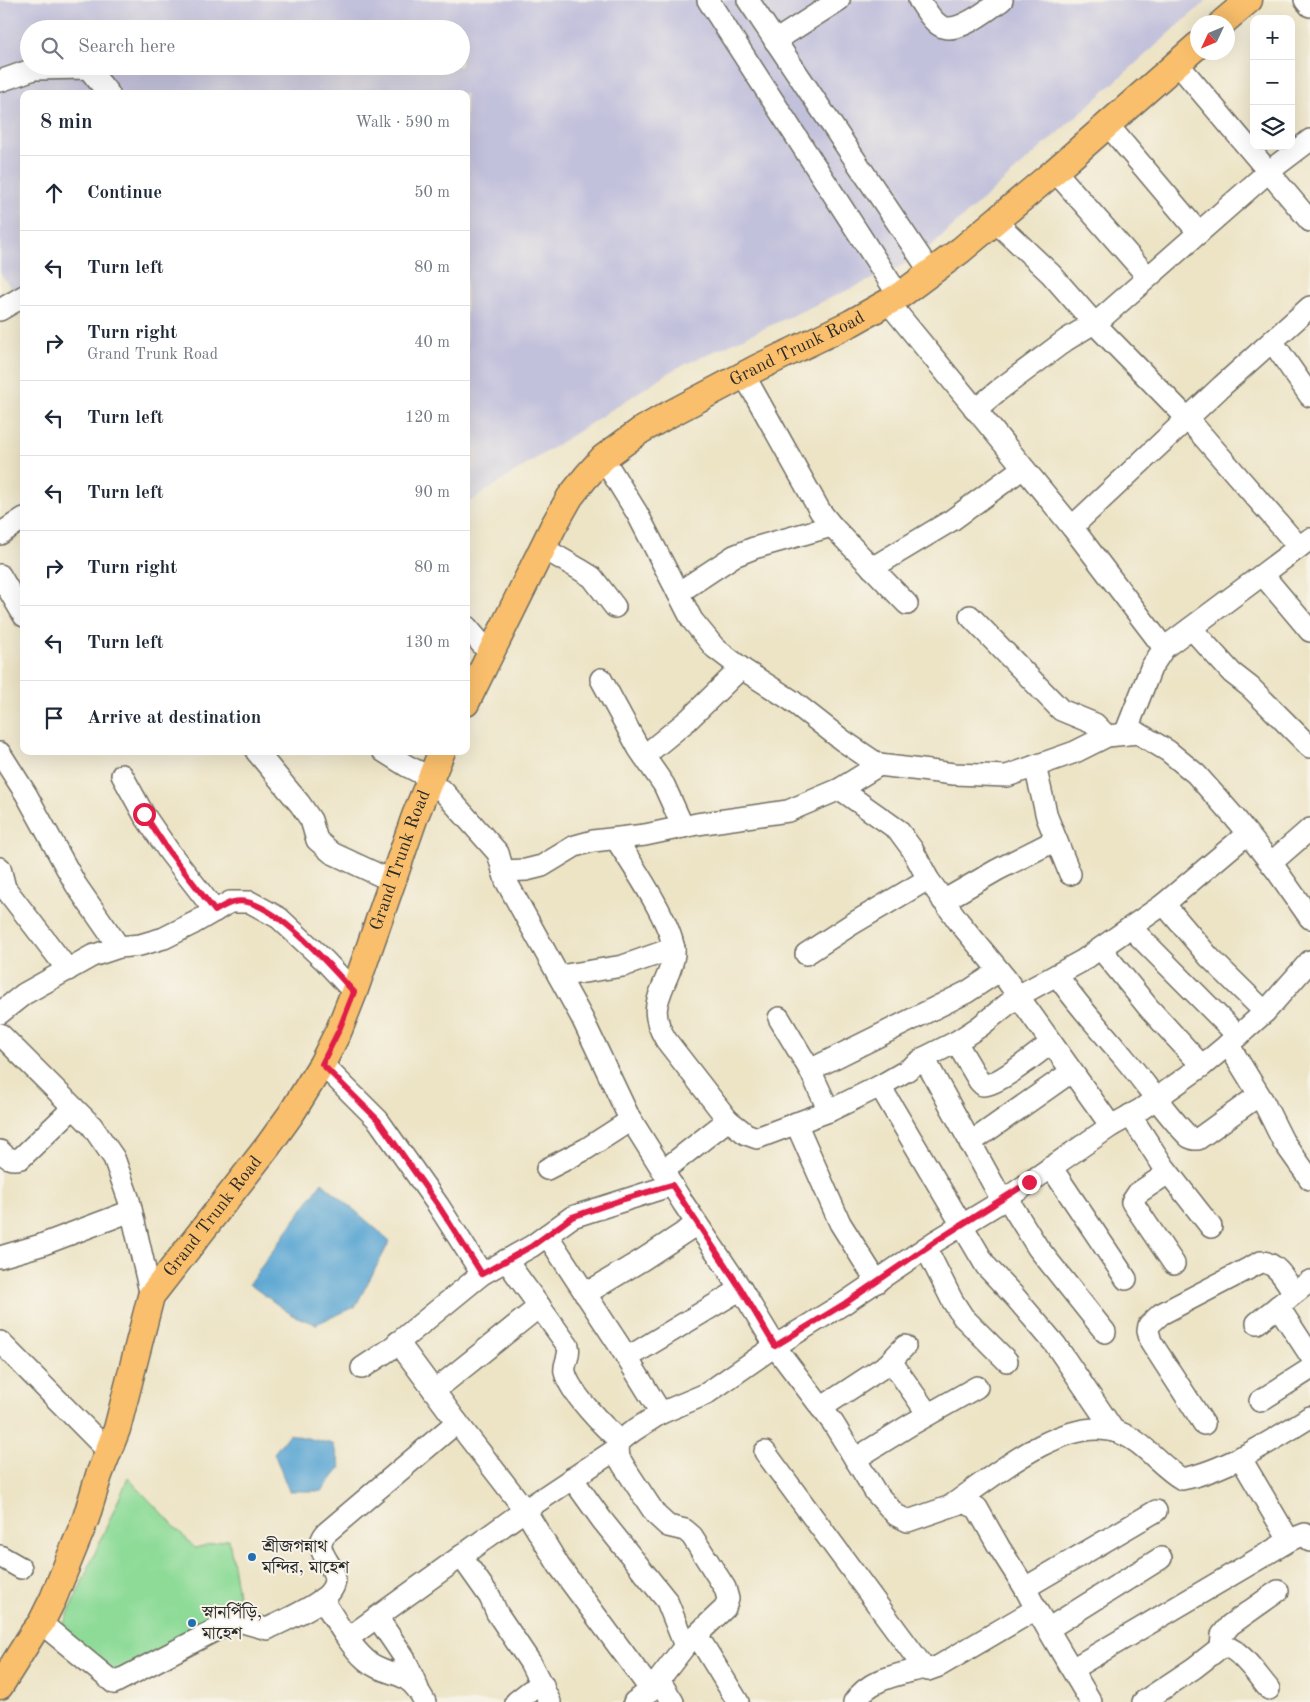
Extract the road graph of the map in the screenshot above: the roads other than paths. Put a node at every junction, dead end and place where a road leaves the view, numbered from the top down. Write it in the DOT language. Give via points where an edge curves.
graph roads {
  1 [pos="708,0"];
  2 [pos="748,0"];
  3 [pos="838,0"];
  4 [pos="919,0"];
  5 [pos="1002,0"];
  6 [pos="1248,0"];
  7 [pos="1305,0"];
  8 [pos="1310,6"];
  9 [pos="1231,15"];
  10 [pos="774,41"];
  11 [pos="1190,51"];
  12 [pos="1177,63"];
  13 [pos="20,74"];
  14 [pos="94,75"];
  15 [pos="0,81"];
  16 [pos="106,90"];
  17 [pos="1108,124"];
  18 [pos="1310,140"];
  19 [pos="1056,171"];
  20 [pos="1268,172"];
  21 [pos="995,221"];
  22 [pos="1310,221"];
  23 [pos="1199,233"];
  24 [pos="931,273"];
  25 [pos="1148,277"];
  26 [pos="20,298"];
  27 [pos="894,299"];
  28 [pos="1310,307"];
  29 [pos="0,310"];
  30 [pos="1094,323"];
  31 [pos="1272,341"];
  32 [pos="744,375"];
  33 [pos="1310,396"];
  34 [pos="975,410"];
  35 [pos="1187,418"];
  36 [pos="603,458"];
  37 [pos="1023,468"];
  38 [pos="20,521"];
  39 [pos="832,526"];
  40 [pos="1072,527"];
  41 [pos="0,534"];
  42 [pos="1305,544"];
  43 [pos="542,548"];
  44 [pos="872,568"];
  45 [pos="1263,575"];
  46 [pos="0,576"];
  47 [pos="678,593"];
  48 [pos="907,604"];
  49 [pos="614,606"];
  50 [pos="20,609"];
  51 [pos="970,616"];
  52 [pos="1191,628"];
  53 [pos="470,631"];
  54 [pos="1310,632"];
  55 [pos="1164,648"];
  56 [pos="490,654"];
  57 [pos="741,668"];
  58 [pos="601,679"];
  59 [pos="470,695"];
  60 [pos="1116,735"];
  61 [pos="1310,746"];
  62 [pos="0,753"];
  63 [pos="259,755"];
  64 [pos="389,755"];
  65 [pos="440,755"];
  66 [pos="644,756"];
  67 [pos="879,765"];
  68 [pos="1035,766"];
  69 [pos="122,776"];
  70 [pos="430,781"];
  71 [pos="840,789"];
  72 [pos="683,827"];
  73 [pos="1309,832"];
  74 [pos="1247,834"];
  75 [pos="616,839"];
  76 [pos="1056,840"];
  77 [pos="1271,864"];
  78 [pos="503,871"];
  79 [pos="1070,874"];
  80 [pos="1,877"];
  81 [pos="928,878"];
  82 [pos="392,881"];
  83 [pos="944,901"];
  84 [pos="1164,904"];
  85 [pos="215,911"];
  86 [pos="1310,918"];
  87 [pos="1131,928"];
  88 [pos="119,946"];
  89 [pos="674,948"];
  90 [pos="1101,949"];
  91 [pos="806,954"];
  92 [pos="1310,961"];
  93 [pos="68,970"];
  94 [pos="998,971"];
  95 [pos="1057,975"];
  96 [pos="558,976"];
  97 [pos="354,992"];
  98 [pos="1018,996"];
  99 [pos="0,1012"];
  100 [pos="1265,1012"];
  101 [pos="778,1018"];
  102 [pos="0,1034"];
  103 [pos="1233,1040"];
  104 [pos="956,1042"];
  105 [pos="1051,1043"];
  106 [pos="924,1058"];
  107 [pos="322,1064"];
  108 [pos="1202,1066"];
  109 [pos="810,1070"];
  110 [pos="1071,1072"];
  111 [pos="880,1086"];
  112 [pos="1259,1095"];
  113 [pos="1155,1098"];
  114 [pos="73,1108"];
  115 [pos="829,1110"];
  116 [pos="1130,1115"];
  117 [pos="631,1120"];
  118 [pos="728,1120"];
  119 [pos="796,1123"];
  120 [pos="1111,1126"];
  121 [pos="970,1143"];
  122 [pos="0,1151"];
  123 [pos="1051,1167"];
  124 [pos="547,1169"];
  125 [pos="1168,1172"];
  126 [pos="668,1178"];
  127 [pos="1310,1179"];
  128 [pos="1004,1199"];
  129 [pos="131,1211"];
  130 [pos="697,1224"];
  131 [pos="962,1225"];
  132 [pos="1211,1227"];
  133 [pos="547,1234"];
  134 [pos="926,1248"];
  135 [pos="0,1256"];
  136 [pos="506,1260"];
  137 [pos="1174,1264"];
  138 [pos="482,1274"];
  139 [pos="1126,1279"];
  140 [pos="877,1282"];
  141 [pos="741,1289"];
  142 [pos="1294,1293"];
  143 [pos="585,1294"];
  144 [pos="151,1296"];
  145 [pos="540,1306"];
  146 [pos="1257,1323"];
  147 [pos="1105,1332"];
  148 [pos="0,1342"];
  149 [pos="398,1342"];
  150 [pos="775,1346"];
  151 [pos="1310,1355"];
  152 [pos="627,1358"];
  153 [pos="1007,1361"];
  154 [pos="362,1368"];
  155 [pos="1310,1369"];
  156 [pos="977,1387"];
  157 [pos="434,1391"];
  158 [pos="1260,1401"];
  159 [pos="821,1408"];
  160 [pos="661,1413"];
  161 [pos="928,1414"];
  162 [pos="1310,1417"];
  163 [pos="457,1422"];
  164 [pos="1204,1424"];
  165 [pos="1114,1431"];
  166 [pos="619,1445"];
  167 [pos="108,1451"];
  168 [pos="765,1452"];
  169 [pos="1240,1457"];
  170 [pos="855,1459"];
  171 [pos="572,1478"];
  172 [pos="952,1505"];
  173 [pos="525,1510"];
  174 [pos="1156,1511"];
  175 [pos="1301,1540"];
  176 [pos="0,1556"];
  177 [pos="461,1556"];
  178 [pos="1161,1558"];
  179 [pos="21,1568"];
  180 [pos="1025,1588"];
  181 [pos="1278,1591"];
  182 [pos="322,1600"];
  183 [pos="1036,1609"];
  184 [pos="377,1616"];
  185 [pos="41,1623"];
  186 [pos="1048,1629"];
  187 [pos="348,1638"];
  188 [pos="691,1640"];
  189 [pos="1221,1647"];
  190 [pos="924,1668"];
  191 [pos="1072,1669"];
  192 [pos="1,1680"];
  193 [pos="655,1685"];
  194 [pos="1269,1689"];
  195 [pos="546,1694"];
  196 [pos="421,1695"];
  197 [pos="516,1702"];
  198 [pos="634,1702"];
  199 [pos="673,1702"];
  200 [pos="738,1702"];
  201 [pos="854,1702"];
  202 [pos="1091,1702"];
  203 [pos="1143,1702"];
  1 -- 27 [label="street"];
  2 -- 10 [label="street"];
  3 -- 10 [label="street"];
  4 -- 5 [label="street" via="939,26 949,29 964,25"];
  6 -- 9 [label="main road"];
  7 -- 8 [label="street"];
  10 -- 24 [label="street"];
  11 -- 12 [label="main road, Grand Trunk Road"];
  12 -- 17 [label="main road, Grand Trunk Road"];
  12 -- 20 [label="street"];
  13 -- 15 [label="street"];
  14 -- 16 [label="street"];
  17 -- 19 [label="main road, Grand Trunk Road"];
  17 -- 23 [label="street"];
  18 -- 20 [label="street"];
  19 -- 21 [label="main road, Grand Trunk Road"];
  19 -- 25 [label="street"];
  20 -- 22 [label="street"];
  20 -- 23 [label="street"];
  21 -- 24 [label="main road, Grand Trunk Road"];
  21 -- 30 [label="street" via="1051,274"];
  23 -- 25 [label="street"];
  24 -- 27 [label="main road, Grand Trunk Road"];
  25 -- 30 [label="street"];
  26 -- 29 [label="street"];
  27 -- 32 [label="main road, Grand Trunk Road"];
  27 -- 34 [label="street"];
  28 -- 31 [label="street"];
  30 -- 34 [label="street" via="1066,340"];
  30 -- 35 [label="street"];
  31 -- 33 [label="street"];
  31 -- 35 [label="street"];
  32 -- 36 [label="main road, Grand Trunk Road" via="640,431"];
  32 -- 39 [label="street" via="800,477"];
  34 -- 37 [label="street"];
  35 -- 40 [label="street"];
  35 -- 42 [label="street"];
  36 -- 43 [label="main road, Grand Trunk Road" via="570,497"];
  36 -- 47 [label="street" via="637,513"];
  37 -- 40 [label="street"];
  37 -- 44 [label="street" via="952,520"];
  38 -- 41 [label="street"];
  39 -- 44 [label="street"];
  39 -- 47 [label="street" via="734,556"];
  40 -- 55 [label="street"];
  42 -- 45 [label="street"];
  43 -- 49 [label="street" via="592,578"];
  43 -- 56 [label="main road, Grand Trunk Road"];
  44 -- 48 [label="street"];
  45 -- 52 [label="street"];
  45 -- 54 [label="street"];
  46 -- 50 [label="street"];
  47 -- 57 [label="street" via="692,620 715,648"];
  51 -- 60 [label="street" via="1061,710"];
  52 -- 55 [label="street"];
  52 -- 61 [label="street" via="1232,673"];
  53 -- 56 [label="street"];
  55 -- 60 [label="street"];
  56 -- 59 [label="main road, Grand Trunk Road"];
  57 -- 66 [label="street" via="688,720"];
  57 -- 67 [label="street" via="792,700"];
  58 -- 66 [label="street"];
  60 -- 68 [label="street"];
  60 -- 74 [label="street" via="1138,733 1168,751 1196,774"];
  62 -- 88 [label="street" via="76,885"];
  63 -- 82 [label="street" via="300,804 311,820 317,840 324,847"];
  64 -- 70 [label="street"];
  65 -- 70 [label="main road, Grand Trunk Road"];
  66 -- 72 [label="street" via="664,785"];
  67 -- 68 [label="street" via="954,774 1007,776"];
  67 -- 71 [label="street"];
  68 -- 76 [label="street"];
  69 -- 85 [label="street" via="170,853"];
  70 -- 78 [label="street" via="443,791 498,853"];
  70 -- 82 [label="main road, Grand Trunk Road"];
  71 -- 72 [label="street" via="788,811"];
  71 -- 81 [label="street" via="898,830"];
  72 -- 75 [label="street"];
  73 -- 77 [label="street"];
  74 -- 77 [label="street"];
  74 -- 84 [label="street"];
  75 -- 78 [label="street" via="575,846 542,866"];
  75 -- 89 [label="street" via="666,924"];
  76 -- 79 [label="street"];
  76 -- 83 [label="street"];
  77 -- 86 [label="street"];
  78 -- 96 [label="street"];
  80 -- 93 [label="street" via="5,888"];
  81 -- 83 [label="street"];
  81 -- 91 [label="street"];
  82 -- 97 [label="main road, Grand Trunk Road"];
  83 -- 94 [label="street"];
  84 -- 87 [label="street"];
  84 -- 100 [label="street" via="1209,957"];
  85 -- 88 [label="street" via="164,938 140,945"];
  85 -- 97 [label="street" via="230,902 250,902 279,918"];
  87 -- 90 [label="street"];
  87 -- 103 [label="street"];
  88 -- 93 [label="street"];
  89 -- 96 [label="street" via="623,966"];
  89 -- 118 [label="street" via="672,964 657,1003 655,1015 658,1026"];
  90 -- 95 [label="street"];
  90 -- 108 [label="street"];
  92 -- 100 [label="street"];
  93 -- 99 [label="street" via="24,994"];
  94 -- 98 [label="street"];
  94 -- 109 [label="street" via="967,992"];
  95 -- 98 [label="street"];
  95 -- 113 [label="street"];
  96 -- 117 [label="street"];
  97 -- 107 [label="main road, Grand Trunk Road"];
  98 -- 104 [label="street"];
  98 -- 105 [label="street"];
  100 -- 103 [label="street"];
  101 -- 109 [label="street"];
  102 -- 114 [label="street"];
  103 -- 108 [label="street"];
  103 -- 112 [label="street"];
  104 -- 105 [label="street" via="979,1081 988,1086"];
  104 -- 106 [label="street"];
  105 -- 110 [label="street"];
  106 -- 111 [label="street"];
  106 -- 121 [label="street"];
  107 -- 138 [label="street" via="378,1120"];
  107 -- 144 [label="main road, Grand Trunk Road" via="268,1146"];
  108 -- 113 [label="street"];
  109 -- 115 [label="street"];
  110 -- 120 [label="street"];
  110 -- 121 [label="street"];
  111 -- 115 [label="street"];
  111 -- 131 [label="street"];
  112 -- 113 [label="street" via="1194,1140"];
  112 -- 127 [label="street" via="1283,1141"];
  113 -- 116 [label="street"];
  114 -- 122 [label="street" via="21,1158 7,1158"];
  114 -- 129 [label="street" via="92,1126 114,1158"];
  115 -- 119 [label="street"];
  116 -- 120 [label="street"];
  116 -- 125 [label="street"];
  117 -- 124 [label="street"];
  117 -- 126 [label="street"];
  118 -- 119 [label="street" via="757,1138"];
  118 -- 126 [label="street"];
  119 -- 140 [label="street" via="840,1223"];
  120 -- 123 [label="street"];
  121 -- 128 [label="street"];
  123 -- 128 [label="street"];
  123 -- 139 [label="street"];
  125 -- 132 [label="street"];
  125 -- 137 [label="street" via="1138,1193 1132,1202"];
  126 -- 130 [label="street"];
  126 -- 133 [label="street" via="624,1199 572,1217"];
  128 -- 131 [label="street"];
  128 -- 147 [label="street" via="1038,1248"];
  129 -- 135 [label="street" via="41,1245"];
  129 -- 144 [label="street"];
  130 -- 141 [label="street"];
  130 -- 143 [label="street"];
  131 -- 134 [label="street"];
  131 -- 165 [label="street" via="986,1266 1055,1344"];
  133 -- 136 [label="street"];
  133 -- 143 [label="street"];
  134 -- 140 [label="street"];
  134 -- 153 [label="street" via="963,1317"];
  136 -- 138 [label="street"];
  136 -- 145 [label="street"];
  138 -- 149 [label="street"];
  140 -- 150 [label="street"];
  141 -- 150 [label="street"];
  141 -- 152 [label="street"];
  142 -- 146 [label="street"];
  142 -- 151 [label="street"];
  142 -- 164 [label="street" via="1276,1268 1268,1262 1261,1262 1161,1314 1148,1325 1151,1342"];
  143 -- 152 [label="street"];
  144 -- 167 [label="main road, Grand Trunk Road" via="127,1396"];
  145 -- 157 [label="street"];
  145 -- 166 [label="street" via="568,1346 570,1352 565,1372 570,1382"];
  148 -- 167 [label="street"];
  149 -- 154 [label="street"];
  149 -- 157 [label="street"];
  150 -- 159 [label="street"];
  150 -- 160 [label="street" via="706,1394"];
  152 -- 160 [label="street"];
  155 -- 158 [label="street"];
  156 -- 161 [label="street"];
  157 -- 163 [label="street"];
  159 -- 161 [label="street" via="898,1353"];
  159 -- 170 [label="street"];
  160 -- 166 [label="street" via="632,1431"];
  161 -- 170 [label="street"];
  162 -- 169 [label="street"];
  163 -- 173 [label="street"];
  163 -- 182 [label="street" via="320,1540 320,1548 335,1577 333,1588"];
  165 -- 169 [label="street" via="1135,1440 1182,1479 1217,1469"];
  165 -- 172 [label="street" via="1091,1429 1062,1436 1018,1458"];
  166 -- 171 [label="street"];
  166 -- 188 [label="street" via="625,1468 656,1515 668,1526 685,1530 692,1536 725,1588 728,1600 725,1608"];
  167 -- 185 [label="main road, Grand Trunk Road" via="86,1518"];
  168 -- 190 [label="street"];
  169 -- 175 [label="street" via="1286,1535"];
  170 -- 172 [label="street" via="876,1492 896,1515 908,1521"];
  171 -- 173 [label="street"];
  171 -- 188 [label="street" via="667,1601"];
  172 -- 180 [label="street" via="963,1502 977,1508"];
  173 -- 177 [label="street"];
  173 -- 193 [label="street" via="559,1566"];
  174 -- 180 [label="street"];
  175 -- 191 [label="street"];
  176 -- 179 [label="street"];
  177 -- 184 [label="street"];
  177 -- 195 [label="street" via="490,1597"];
  178 -- 186 [label="street"];
  180 -- 183 [label="street"];
  181 -- 189 [label="street" via="1230,1624 1222,1635"];
  182 -- 185 [label="street" via="267,1630 235,1620 114,1683"];
  182 -- 187 [label="street"];
  183 -- 186 [label="street"];
  183 -- 190 [label="street" via="938,1666 928,1670"];
  184 -- 187 [label="street"];
  184 -- 196 [label="street" via="404,1657"];
  185 -- 192 [label="main road, Grand Trunk Road"];
  186 -- 191 [label="street"];
  187 -- 196 [label="street" via="376,1668 405,1678"];
  188 -- 193 [label="street"];
  188 -- 200 [label="street"];
  189 -- 194 [label="street" via="1236,1650"];
  189 -- 203 [label="street"];
  190 -- 201 [label="street" via="888,1677 864,1691"];
  191 -- 202 [label="street"];
  193 -- 198 [label="street"];
  193 -- 199 [label="street"];
  195 -- 197 [label="street" via="530,1691"];
}
